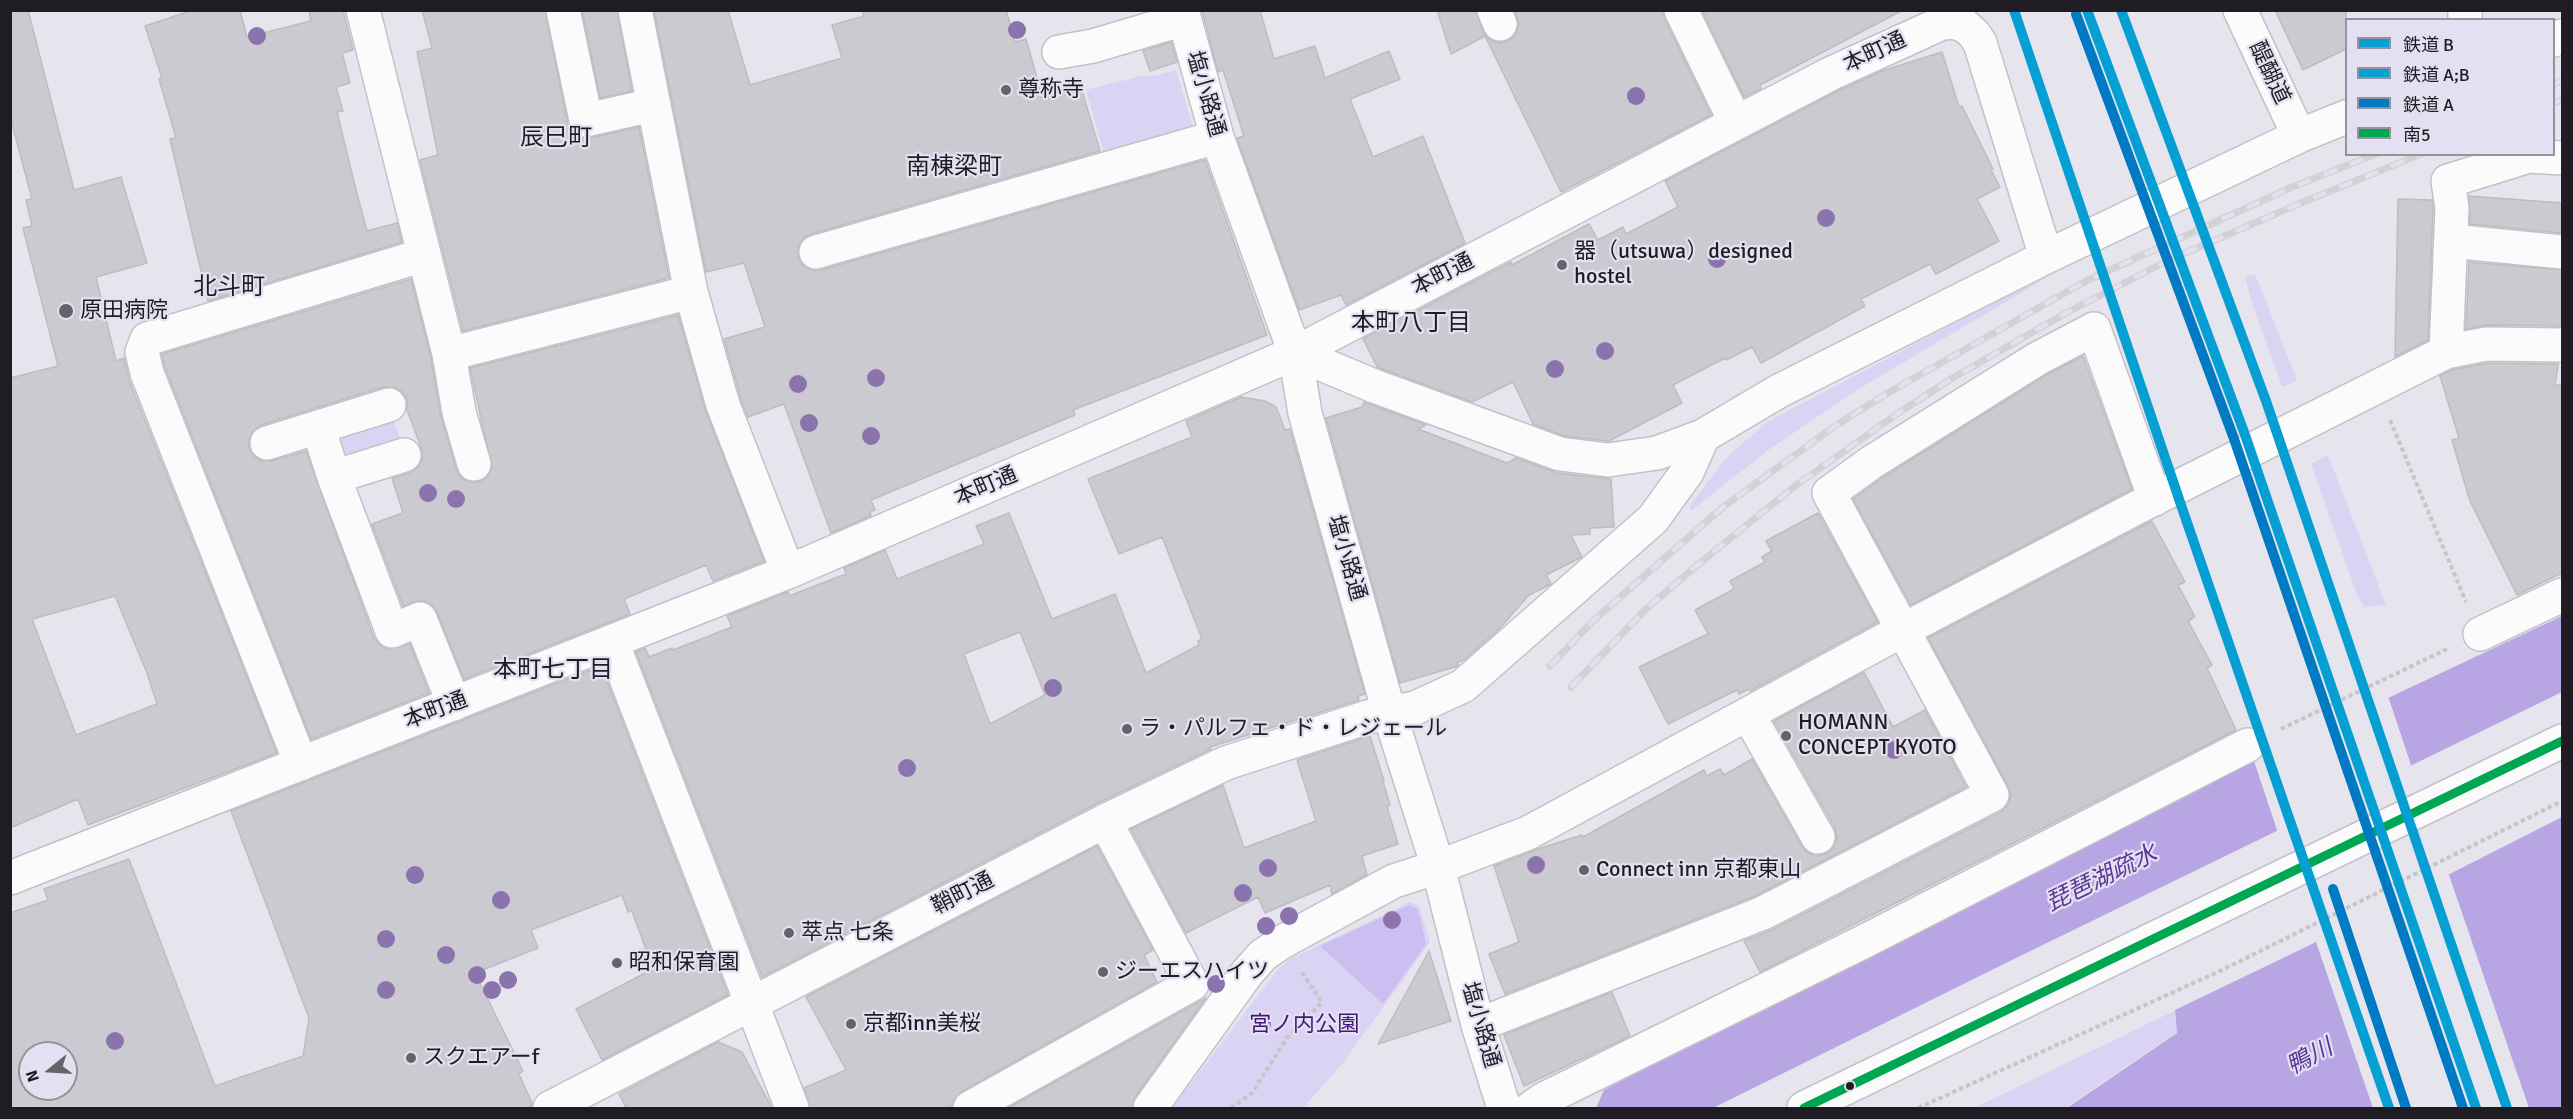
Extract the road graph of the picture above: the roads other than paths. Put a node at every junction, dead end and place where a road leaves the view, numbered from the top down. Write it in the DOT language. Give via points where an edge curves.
graph roads {
  1 [pos="363,10"];
  2 [pos="563,10"];
  3 [pos="636,10"];
  4 [pos="1681,10"];
  5 [pos="2240,10"];
  6 [pos="1183,15"];
  7 [pos="1927,19"];
  8 [pos="1059,52"];
  9 [pos="653,105"];
  10 [pos="2345,117"];
  11 [pos="1736,123"];
  12 [pos="2299,136"];
  13 [pos="1217,138"];
  14 [pos="2562,158"];
  15 [pos="2451,242"];
  16 [pos="816,252"];
  17 [pos="2562,252"];
  18 [pos="424,255"];
  19 [pos="2046,257"];
  20 [pos="691,292"];
  21 [pos="2562,345"];
  22 [pos="2446,352"];
  23 [pos="1294,353"];
  24 [pos="449,354"];
  25 [pos="389,405"];
  26 [pos="318,427"];
  27 [pos="1703,436"];
  28 [pos="267,443"];
  29 [pos="404,454"];
  30 [pos="474,464"];
  31 [pos="334,477"];
  32 [pos="2147,502"];
  33 [pos="788,572"];
  34 [pos="2562,594"];
  35 [pos="1903,630"];
  36 [pos="2480,634"];
  37 [pos="612,642"];
  38 [pos="454,704"];
  39 [pos="1389,712"];
  40 [pos="1748,714"];
  41 [pos="2562,741"];
  42 [pos="2248,746"];
  43 [pos="301,764"];
  44 [pos="1105,821"];
  45 [pos="1818,837"];
  46 [pos="1438,867"];
  47 [pos="10,878"];
  48 [pos="752,1004"];
  49 [pos="1478,1025"];
  50 [pos="550,1108"];
  51 [pos="792,1108"];
  52 [pos="970,1108"];
  53 [pos="1150,1108"];
  54 [pos="1504,1108"];
  55 [pos="1531,1108"];
  56 [pos="1804,1108"];
  1 -- 18 [label="street"];
  2 -- 9 [label="street" via="586,120"];
  3 -- 9 [label="street"];
  4 -- 11 [label="street"];
  5 -- 12 [label="street, 醍醐道"];
  6 -- 8 [label="street" via="1093,46"];
  6 -- 13 [label="street, 塩小路通"];
  7 -- 11 [label="street, 本町通"];
  7 -- 19 [label="street, 本町通" via="1965,26 1980,44"];
  9 -- 20 [label="street"];
  10 -- 12 [label="street"];
  11 -- 23 [label="street, 本町通"];
  12 -- 19 [label="street"];
  13 -- 16 [label="street"];
  13 -- 23 [label="street, 塩小路通"];
  14 -- 15 [label="street" via="2529,156 2448,181"];
  15 -- 17 [label="street"];
  15 -- 22 [label="street"];
  18 -- 24 [label="street"];
  18 -- 43 [label="street" via="147,339 142,352"];
  19 -- 27 [label="street" via="1779,391"];
  20 -- 24 [label="street"];
  20 -- 33 [label="street" via="723,405"];
  21 -- 22 [label="street" via="2486,344"];
  22 -- 32 [label="street"];
  23 -- 27 [label="street" via="1560,454 1600,459 1641,457"];
  23 -- 33 [label="street, 本町通"];
  23 -- 39 [label="street, 塩小路通" via="1305,413"];
  24 -- 30 [label="street" via="459,412"];
  25 -- 26 [label="street"];
  26 -- 28 [label="street"];
  26 -- 31 [label="street"];
  27 -- 39 [label="street, 鞘町通" via="1688,472 1644,527 1463,686 1414,708"];
  29 -- 31 [label="street"];
  31 -- 38 [label="street" via="392,631 420,619"];
  32 -- 35 [label="street"];
  32 -- 35 [label="street" via="2094,329 2037,359 1829,493"];
  33 -- 37 [label="street, 本町通"];
  34 -- 36 [label="street"];
  35 -- 40 [label="street"];
  35 -- 49 [label="street" via="1992,795 1763,913"];
  37 -- 38 [label="street, 本町通"];
  37 -- 48 [label="street"];
  38 -- 43 [label="street, 本町通"];
  39 -- 44 [label="street, 鞘町通" via="1226,763"];
  39 -- 46 [label="street, 塩小路通"];
  40 -- 45 [label="street"];
  40 -- 46 [label="street" via="1528,833"];
  41 -- 56 [label="street"];
  42 -- 55 [label="street"];
  43 -- 47 [label="street, 本町通"];
  44 -- 48 [label="street, 鞘町通"];
  44 -- 52 [label="street" via="1192,984"];
  46 -- 49 [label="street, 塩小路通"];
  46 -- 53 [label="street" via="1394,881 1263,955"];
  48 -- 50 [label="street, 鞘町通"];
  48 -- 51 [label="street"];
  49 -- 54 [label="street, 塩小路通"];
}
